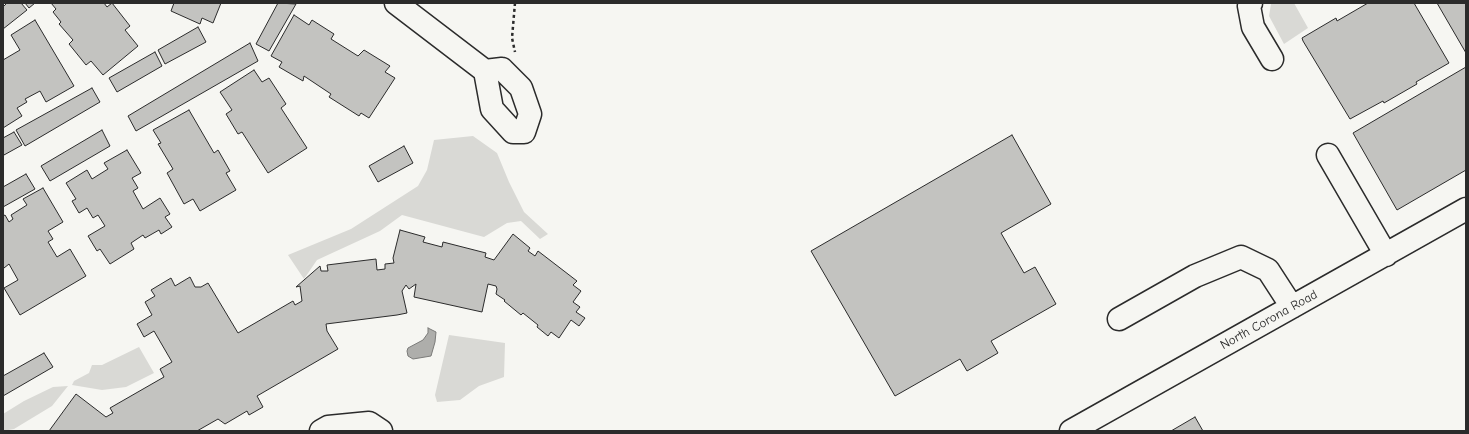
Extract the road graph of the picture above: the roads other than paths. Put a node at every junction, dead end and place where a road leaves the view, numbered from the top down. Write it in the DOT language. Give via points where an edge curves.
graph roads {
  1 [pos="396,3"];
  2 [pos="1251,3"];
  3 [pos="1272,59"];
  4 [pos="485,71"];
  5 [pos="1328,155"];
  6 [pos="1466,209"];
  7 [pos="1386,255"];
  8 [pos="1292,307"];
  9 [pos="1118,319"];
  10 [pos="321,431"];
  11 [pos="381,431"];
  12 [pos="1071,431"];
  1 -- 4 [label="street"];
  2 -- 3 [label="street" via="1254,27"];
  5 -- 7 [label="street"];
  6 -- 7 [label="street, North Corona Road"];
  7 -- 8 [label="street, North Corona Road"];
  8 -- 9 [label="street" via="1268,270 1241,256 1195,276"];
  8 -- 12 [label="street, North Corona Road"];
  10 -- 11 [label="street" via="328,427 369,423"];
}
